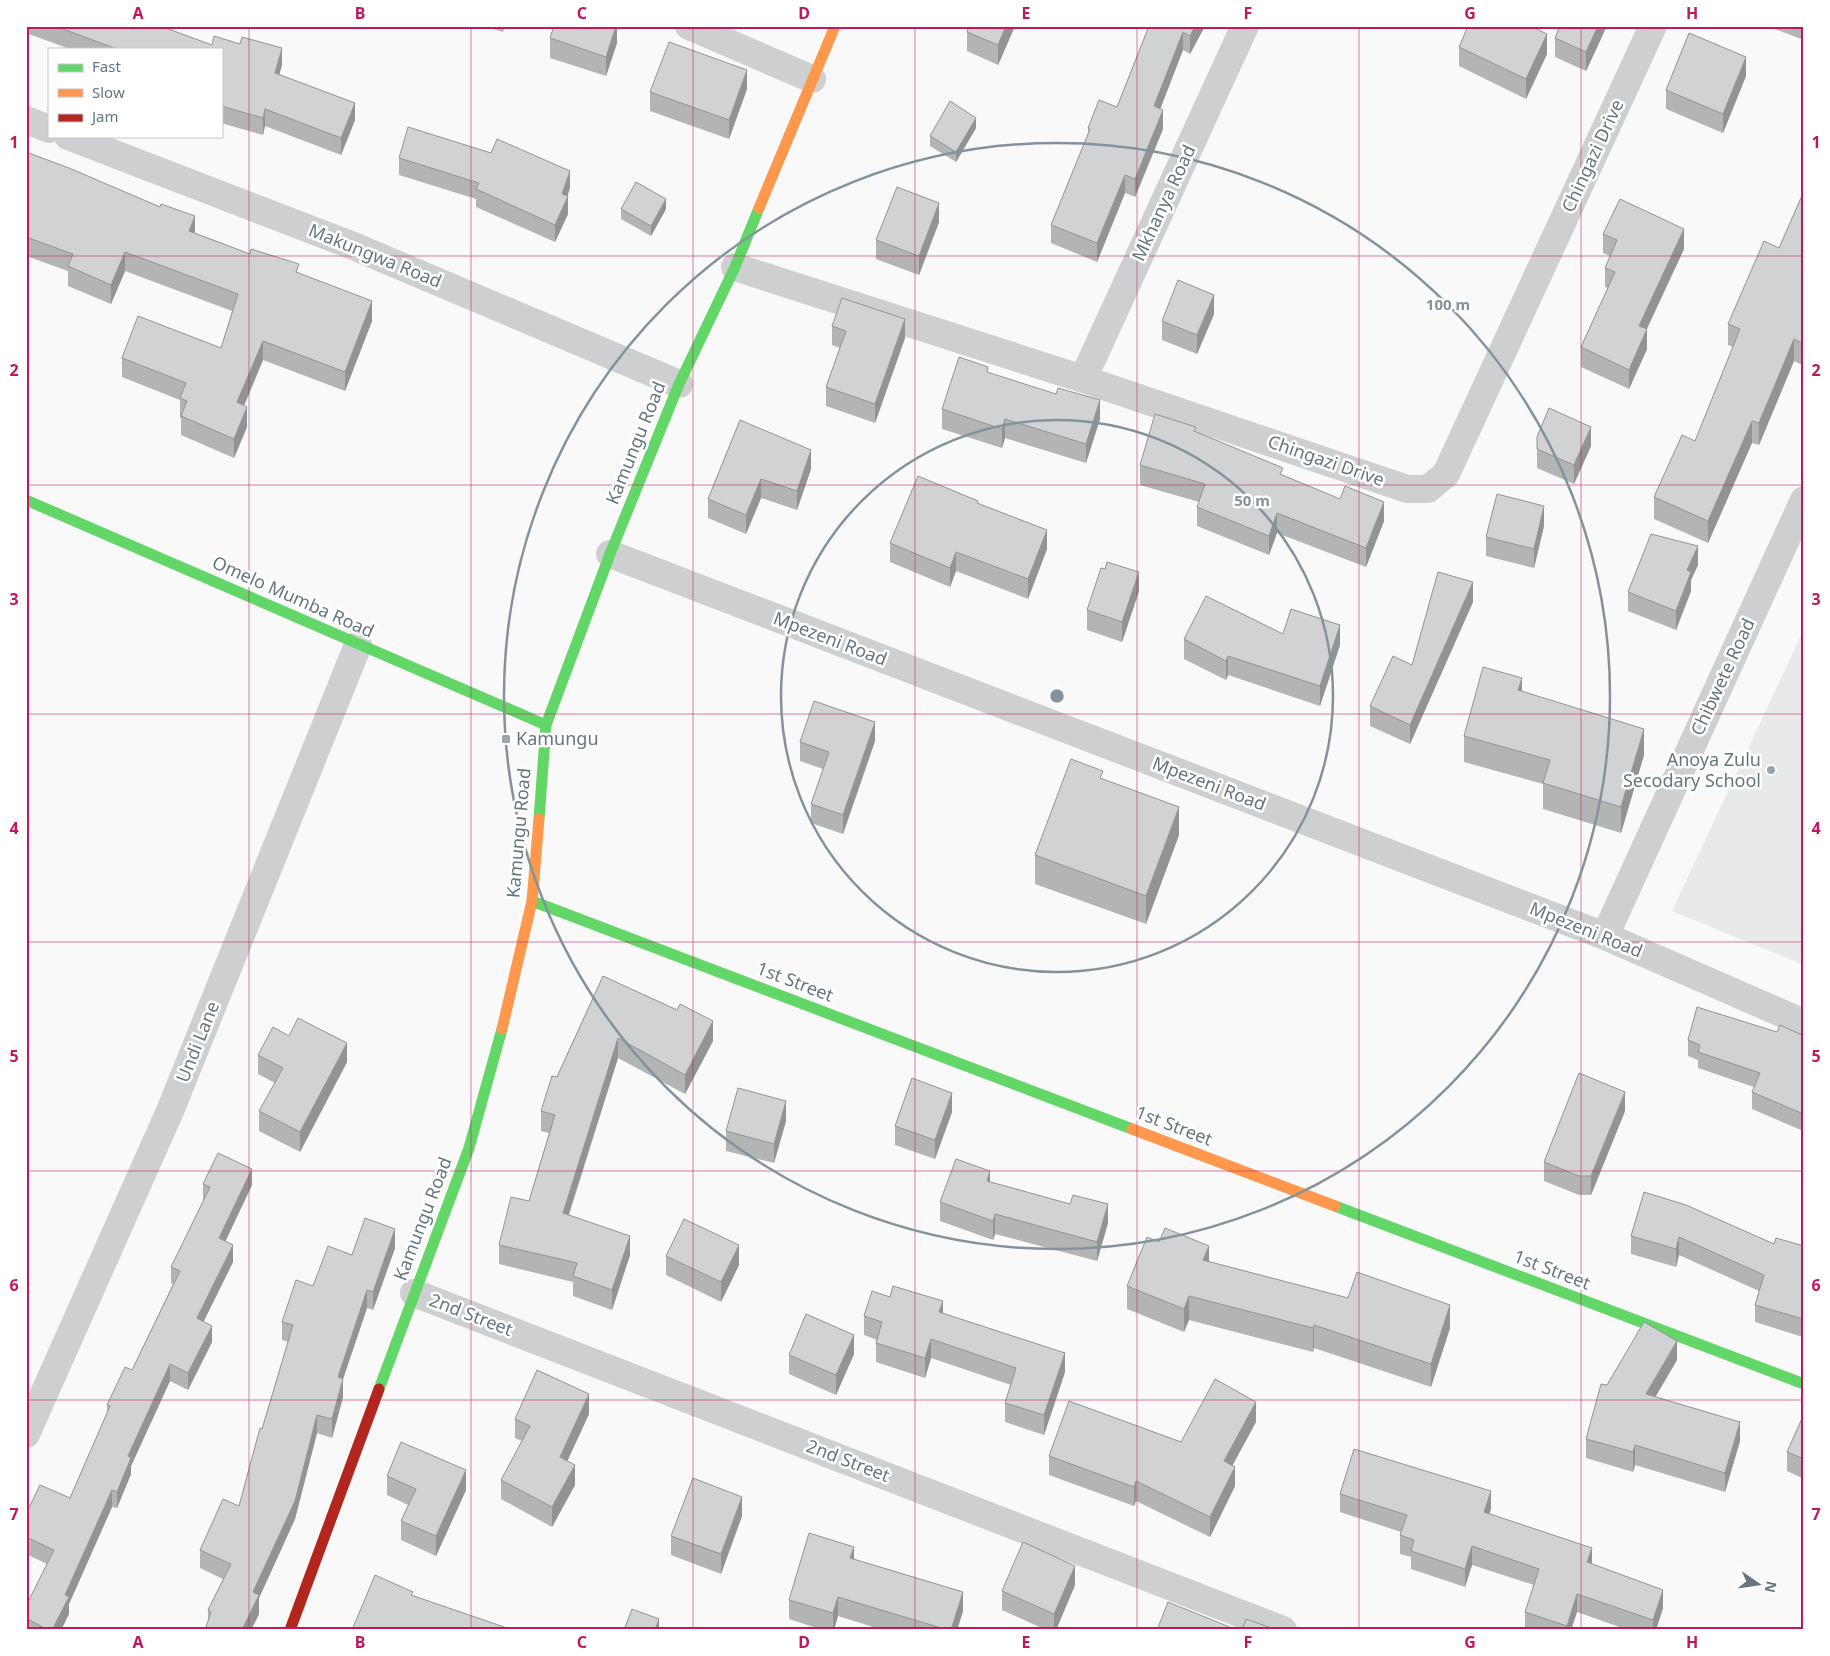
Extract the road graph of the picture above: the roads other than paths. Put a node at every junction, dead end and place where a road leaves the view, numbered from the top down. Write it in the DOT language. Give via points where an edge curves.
graph roads {
  1 [pos="689,26"];
  2 [pos="835,26"];
  3 [pos="1245,26"];
  4 [pos="1652,26"];
  5 [pos="812,79"];
  6 [pos="26,120"];
  7 [pos="48,129"];
  8 [pos="73,138"];
  9 [pos="735,267"];
  10 [pos="1083,379"];
  11 [pos="679,384"];
  12 [pos="26,500"];
  13 [pos="1804,500"];
  14 [pos="610,554"];
  15 [pos="358,645"];
  16 [pos="546,725"];
  17 [pos="532,900"];
  18 [pos="1605,936"];
  19 [pos="1804,1022"];
  20 [pos="414,1293"];
  21 [pos="1804,1384"];
  22 [pos="26,1434"];
  23 [pos="290,1630"];
  24 [pos="1283,1630"];
  1 -- 5 [label="street"];
  2 -- 5 [label="street, Kamungu Road"];
  3 -- 10 [label="street, Mkhanya Road"];
  4 -- 10 [label="street, Chingazi Drive" via="1446,474 1428,489 1407,489"];
  5 -- 9 [label="street, Kamungu Road"];
  6 -- 7 [label="street"];
  8 -- 11 [label="street, Makungwa Road" via="351,245"];
  9 -- 10 [label="street, Chingazi Drive"];
  9 -- 11 [label="street, Kamungu Road"];
  11 -- 14 [label="street, Kamungu Road"];
  12 -- 15 [label="street, Omelo Mumba Road"];
  13 -- 18 [label="street, Chibwete Road"];
  14 -- 16 [label="street, Kamungu Road"];
  14 -- 18 [label="street, Mpezeni Road"];
  15 -- 16 [label="street, Omelo Mumba Road"];
  15 -- 22 [label="street, Undi Lane" via="170,1111"];
  16 -- 17 [label="street, Kamungu Road"];
  17 -- 20 [label="street, Kamungu Road" via="508,1007 469,1148"];
  17 -- 21 [label="street, 1st Street"];
  18 -- 19 [label="street, Mpezeni Road"];
  20 -- 23 [label="street, Kamungu Road"];
  20 -- 24 [label="street, 2nd Street"];
}
